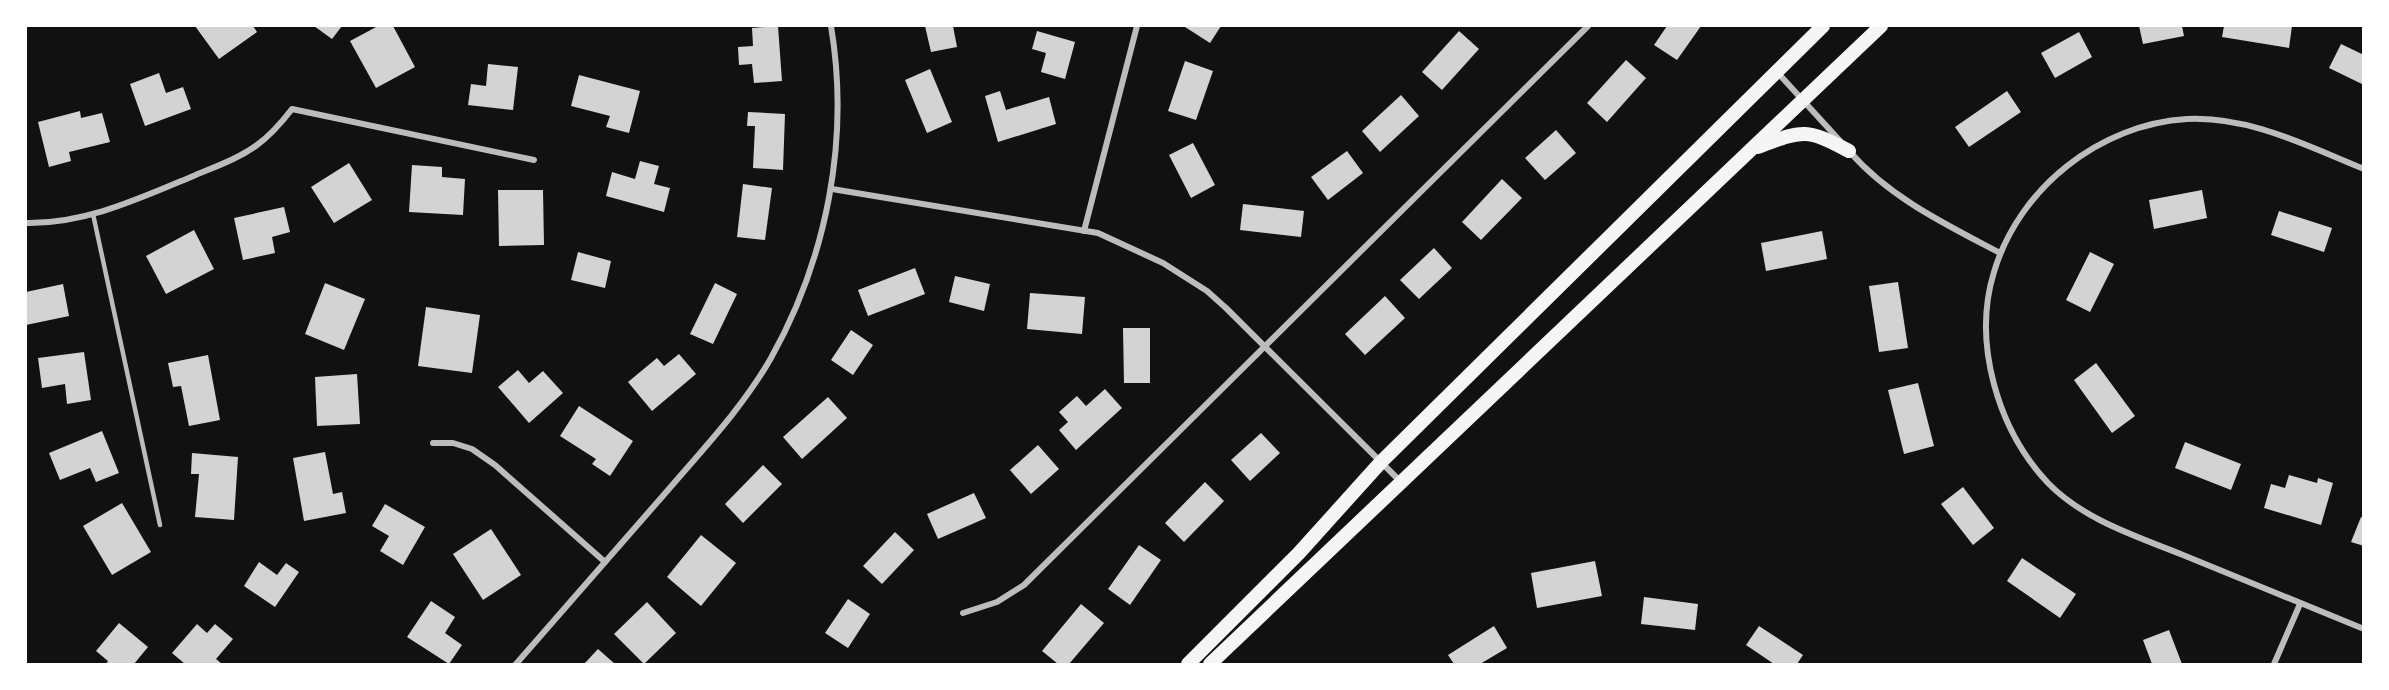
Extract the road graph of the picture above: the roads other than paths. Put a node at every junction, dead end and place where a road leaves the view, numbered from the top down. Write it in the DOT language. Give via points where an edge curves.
graph roads {
  1 [pos="831,26"];
  2 [pos="1137,26"];
  3 [pos="1588,26"];
  4 [pos="1823,26"];
  5 [pos="1881,26"];
  6 [pos="1776,71"];
  7 [pos="1804,101"];
  8 [pos="1751,150"];
  9 [pos="1849,151"];
  10 [pos="534,160"];
  11 [pos="2364,169"];
  12 [pos="832,189"];
  13 [pos="93,214"];
  14 [pos="26,223"];
  15 [pos="1084,231"];
  16 [pos="2000,253"];
  17 [pos="1266,347"];
  18 [pos="433,443"];
  19 [pos="1381,462"];
  20 [pos="1401,482"];
  21 [pos="160,525"];
  22 [pos="605,562"];
  23 [pos="2300,604"];
  24 [pos="963,613"];
  25 [pos="2364,629"];
  26 [pos="516,664"];
  27 [pos="1188,664"];
  28 [pos="1210,664"];
  29 [pos="2274,664"];
  1 -- 12 [label="street" via="839,110"];
  2 -- 15 [label="street"];
  3 -- 17 [label="street"];
  4 -- 6 [label="main road"];
  5 -- 7 [label="main road"];
  6 -- 7 [label="street"];
  6 -- 19 [label="main road"];
  7 -- 8 [label="main road"];
  7 -- 9 [label="street"];
  8 -- 9 [label="main road" via="1802,133 1816,135"];
  8 -- 20 [label="main road"];
  9 -- 16 [label="street" via="1906,200"];
  10 -- 13 [label="street" via="292,109 271,134 239,156 116,209"];
  11 -- 16 [label="street" via="2246,124 2206,119 2149,125 2096,146 2052,179"];
  12 -- 15 [label="street"];
  12 -- 22 [label="street" via="822,233 790,321 770,360 720,430"];
  13 -- 14 [label="street"];
  13 -- 21 [label="lane"];
  15 -- 17 [label="street" via="1139,251 1186,277 1226,308"];
  16 -- 23 [label="street" via="1992,276 1987,316 1990,360 2005,415 2034,466 2068,501 2089,514"];
  17 -- 19 [label="street"];
  17 -- 24 [label="street" via="1024,585 997,602"];
  18 -- 22 [label="street" via="453,443 472,449"];
  19 -- 20 [label="street"];
  19 -- 27 [label="main road" via="1299,553"];
  20 -- 28 [label="main road"];
  22 -- 26 [label="street"];
  23 -- 25 [label="street"];
  23 -- 29 [label="street"];
}
